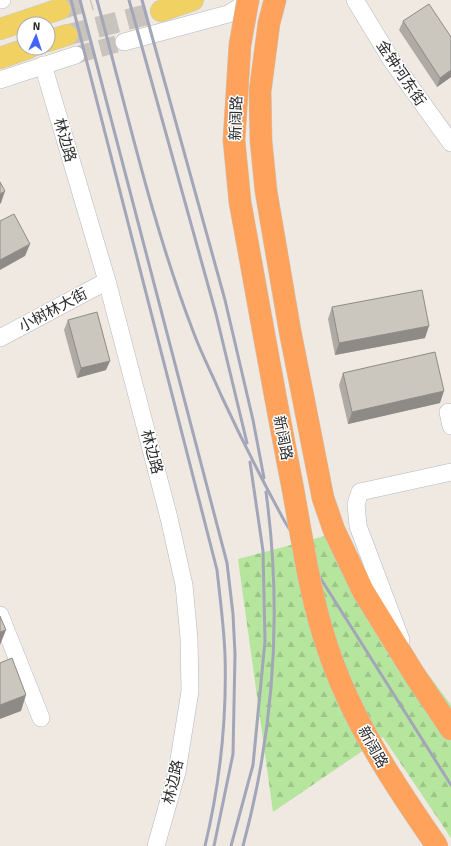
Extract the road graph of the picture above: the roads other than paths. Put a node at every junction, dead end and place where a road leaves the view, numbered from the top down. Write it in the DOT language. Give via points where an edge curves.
graph roads {
  1 [pos="193,0"];
  2 [pos="248,0"];
  3 [pos="251,0"];
  4 [pos="275,0"];
  5 [pos="355,0"];
  6 [pos="60,9"];
  7 [pos="161,11"];
  8 [pos="0,29"];
  9 [pos="67,35"];
  10 [pos="56,38"];
  11 [pos="124,42"];
  12 [pos="16,52"];
  13 [pos="76,55"];
  14 [pos="0,58"];
  15 [pos="43,65"];
  16 [pos="0,80"];
  17 [pos="451,143"];
  18 [pos="107,281"];
  19 [pos="0,338"];
  20 [pos="451,472"];
  21 [pos="0,615"];
  22 [pos="414,674"];
  23 [pos="41,718"];
  24 [pos="451,729"];
  25 [pos="156,846"];
  26 [pos="438,846"];
  1 -- 7 [label="main road"];
  2 -- 26 [label="highway, 新阔路, bridge" via="240,45 234,140 240,202 312,589 328,650 366,735 394,783"];
  3 -- 11 [label="street" via="228,14"];
  4 -- 22 [label="highway, 新阔路" via="269,24 260,92 261,141 266,191 323,498 334,530 363,591"];
  5 -- 17 [label="street, 金钟河东街" via="392,61"];
  6 -- 8 [label="main road"];
  9 -- 10 [label="main road"];
  12 -- 14 [label="main road"];
  13 -- 15 [label="street"];
  15 -- 16 [label="street"];
  15 -- 18 [label="street, 林边路"];
  18 -- 19 [label="street, 小树林大街"];
  18 -- 25 [label="street, 林边路" via="169,518 184,585 189,638 190,690 178,764"];
  20 -- 22 [label="street" via="360,492 356,504 358,526"];
  21 -- 23 [label="street"];
  22 -- 24 [label="highway, 新阔路"];
}
